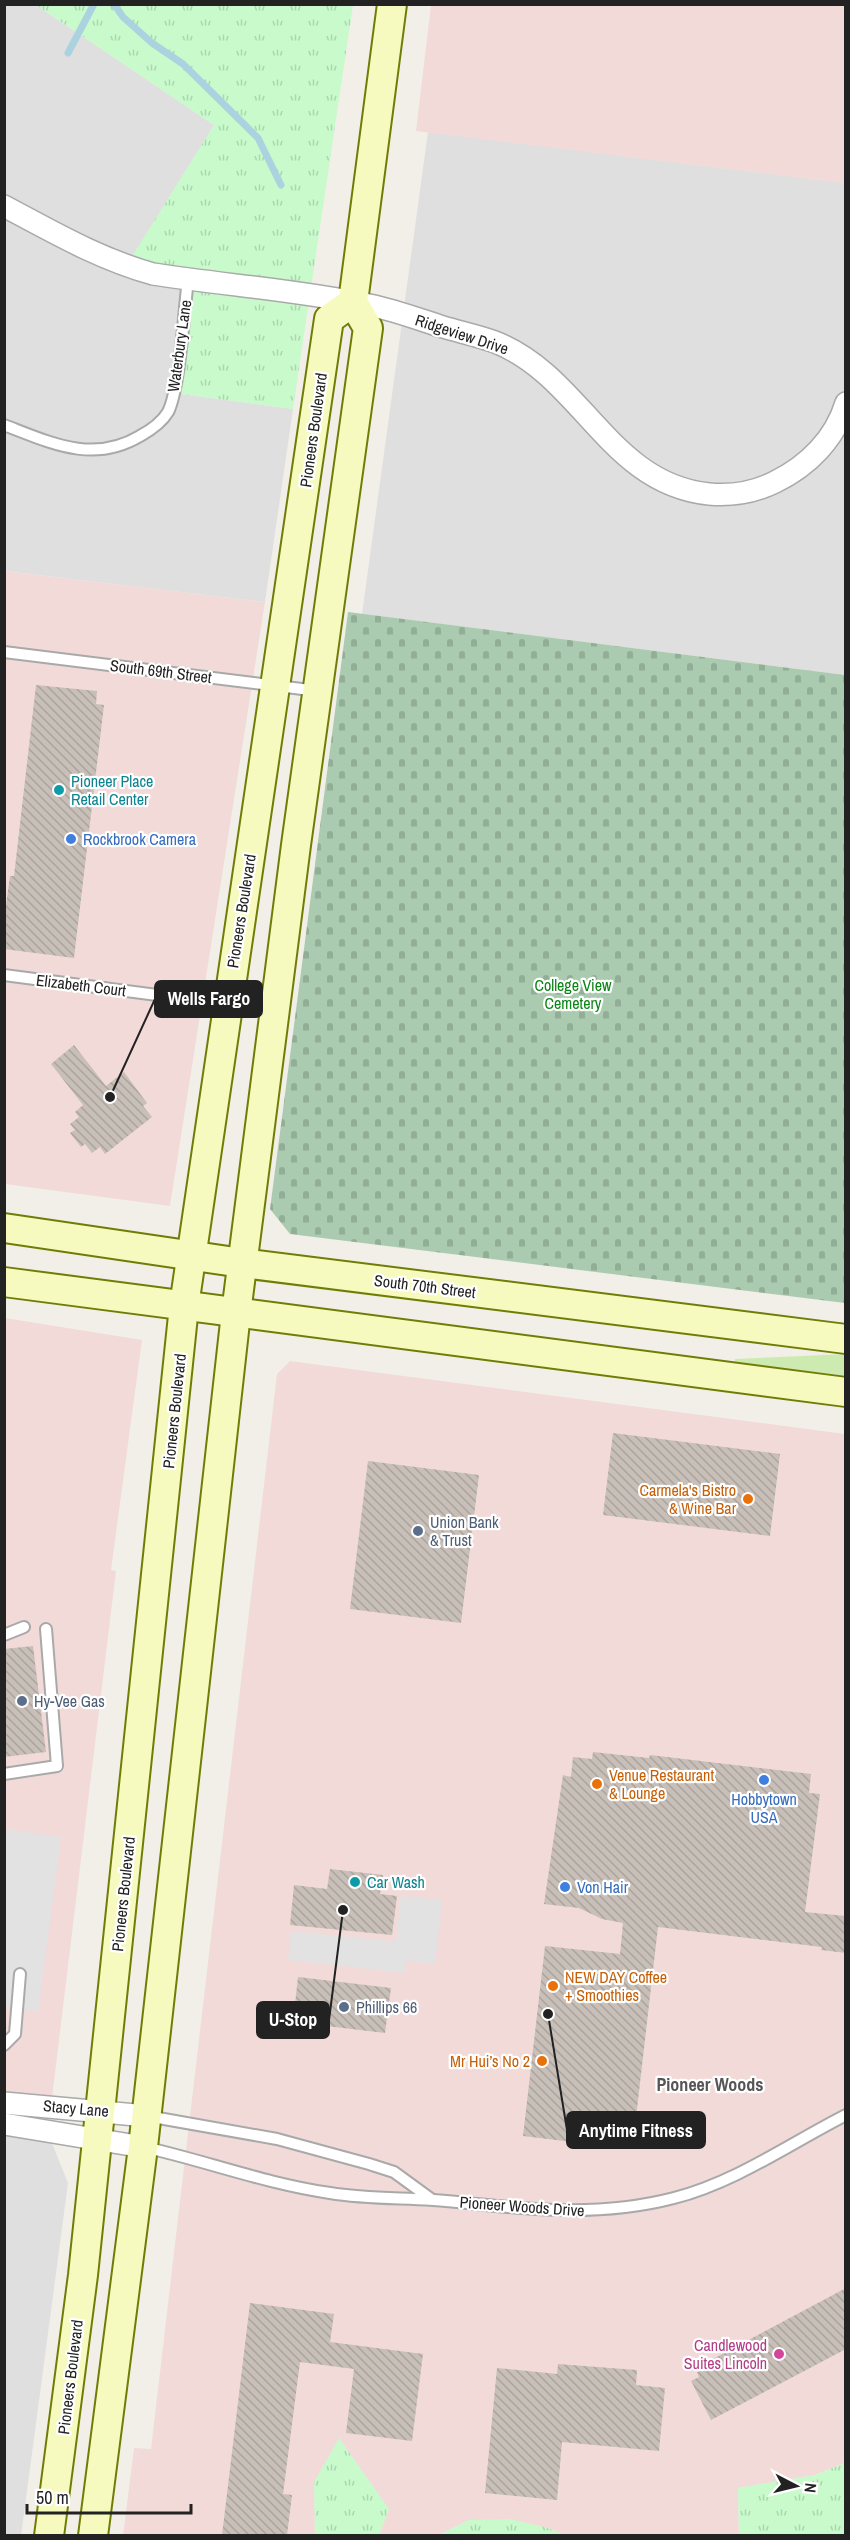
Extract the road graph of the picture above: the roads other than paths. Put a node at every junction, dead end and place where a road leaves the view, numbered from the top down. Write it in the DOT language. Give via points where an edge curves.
graph roads {
  1 [pos="392,4"];
  2 [pos="4,206"];
  3 [pos="188,279"];
  4 [pos="352,302"];
  5 [pos="846,403"];
  6 [pos="4,425"];
  7 [pos="4,652"];
  8 [pos="276,686"];
  9 [pos="318,691"];
  10 [pos="4,975"];
  11 [pos="158,994"];
  12 [pos="4,1228"];
  13 [pos="192,1256"];
  14 [pos="242,1263"];
  15 [pos="4,1282"];
  16 [pos="184,1306"];
  17 [pos="236,1313"];
  18 [pos="846,1339"];
  19 [pos="846,1392"];
  20 [pos="24,1627"];
  21 [pos="46,1629"];
  22 [pos="4,1635"];
  23 [pos="4,1774"];
  24 [pos="21,1974"];
  25 [pos="4,2045"];
  26 [pos="4,2103"];
  27 [pos="101,2109"];
  28 [pos="846,2115"];
  29 [pos="147,2116"];
  30 [pos="4,2124"];
  31 [pos="98,2139"];
  32 [pos="143,2147"];
  33 [pos="431,2199"];
  34 [pos="49,2535"];
  35 [pos="93,2535"];
  1 -- 4 [label="main road"];
  2 -- 3 [label="street, Ridgeview Drive" via="119,264"];
  3 -- 4 [label="street, Ridgeview Drive"];
  3 -- 6 [label="lane, Waterbury Lane" via="174,393 167,412 153,429 103,451 81,451"];
  4 -- 5 [label="street, Ridgeview Drive" via="494,342 519,353 546,373 642,471 693,492 740,493 791,474 813,457 830,436"];
  4 -- 8 [label="main road, Pioneers Boulevard" via="328,320"];
  4 -- 9 [label="main road" via="368,328"];
  7 -- 8 [label="lane, South 69th Street"];
  8 -- 9 [label="lane, South 69th Street"];
  8 -- 13 [label="main road, Pioneers Boulevard"];
  9 -- 14 [label="main road"];
  10 -- 11 [label="lane, Elizabeth Court"];
  12 -- 13 [label="main road, South 70th Street"];
  13 -- 14 [label="main road, South 70th Street"];
  13 -- 16 [label="main road, Pioneers Boulevard"];
  14 -- 17 [label="main road"];
  14 -- 18 [label="main road, South 70th Street"];
  15 -- 16 [label="main road"];
  16 -- 17 [label="main road"];
  16 -- 27 [label="main road, Pioneers Boulevard"];
  17 -- 19 [label="main road"];
  17 -- 29 [label="main road"];
  20 -- 22 [label="lane"];
  21 -- 23 [label="lane" via="57,1766"];
  24 -- 25 [label="lane" via="15,2034"];
  26 -- 27 [label="street, Stacy Lane"];
  27 -- 29 [label="street, Stacy Lane"];
  27 -- 31 [label="main road, Pioneers Boulevard"];
  28 -- 33 [label="lane, Pioneer Woods Drive" via="722,2181 675,2198 636,2206 565,2211"];
  29 -- 32 [label="main road"];
  29 -- 33 [label="lane" via="277,2139 369,2164 394,2172"];
  30 -- 31 [label="street, Stacy Lane"];
  31 -- 32 [label="street, Stacy Lane"];
  31 -- 34 [label="main road, Pioneers Boulevard"];
  32 -- 33 [label="lane, Pioneer Woods Drive" via="328,2193 374,2199"];
  32 -- 35 [label="main road"];
}
